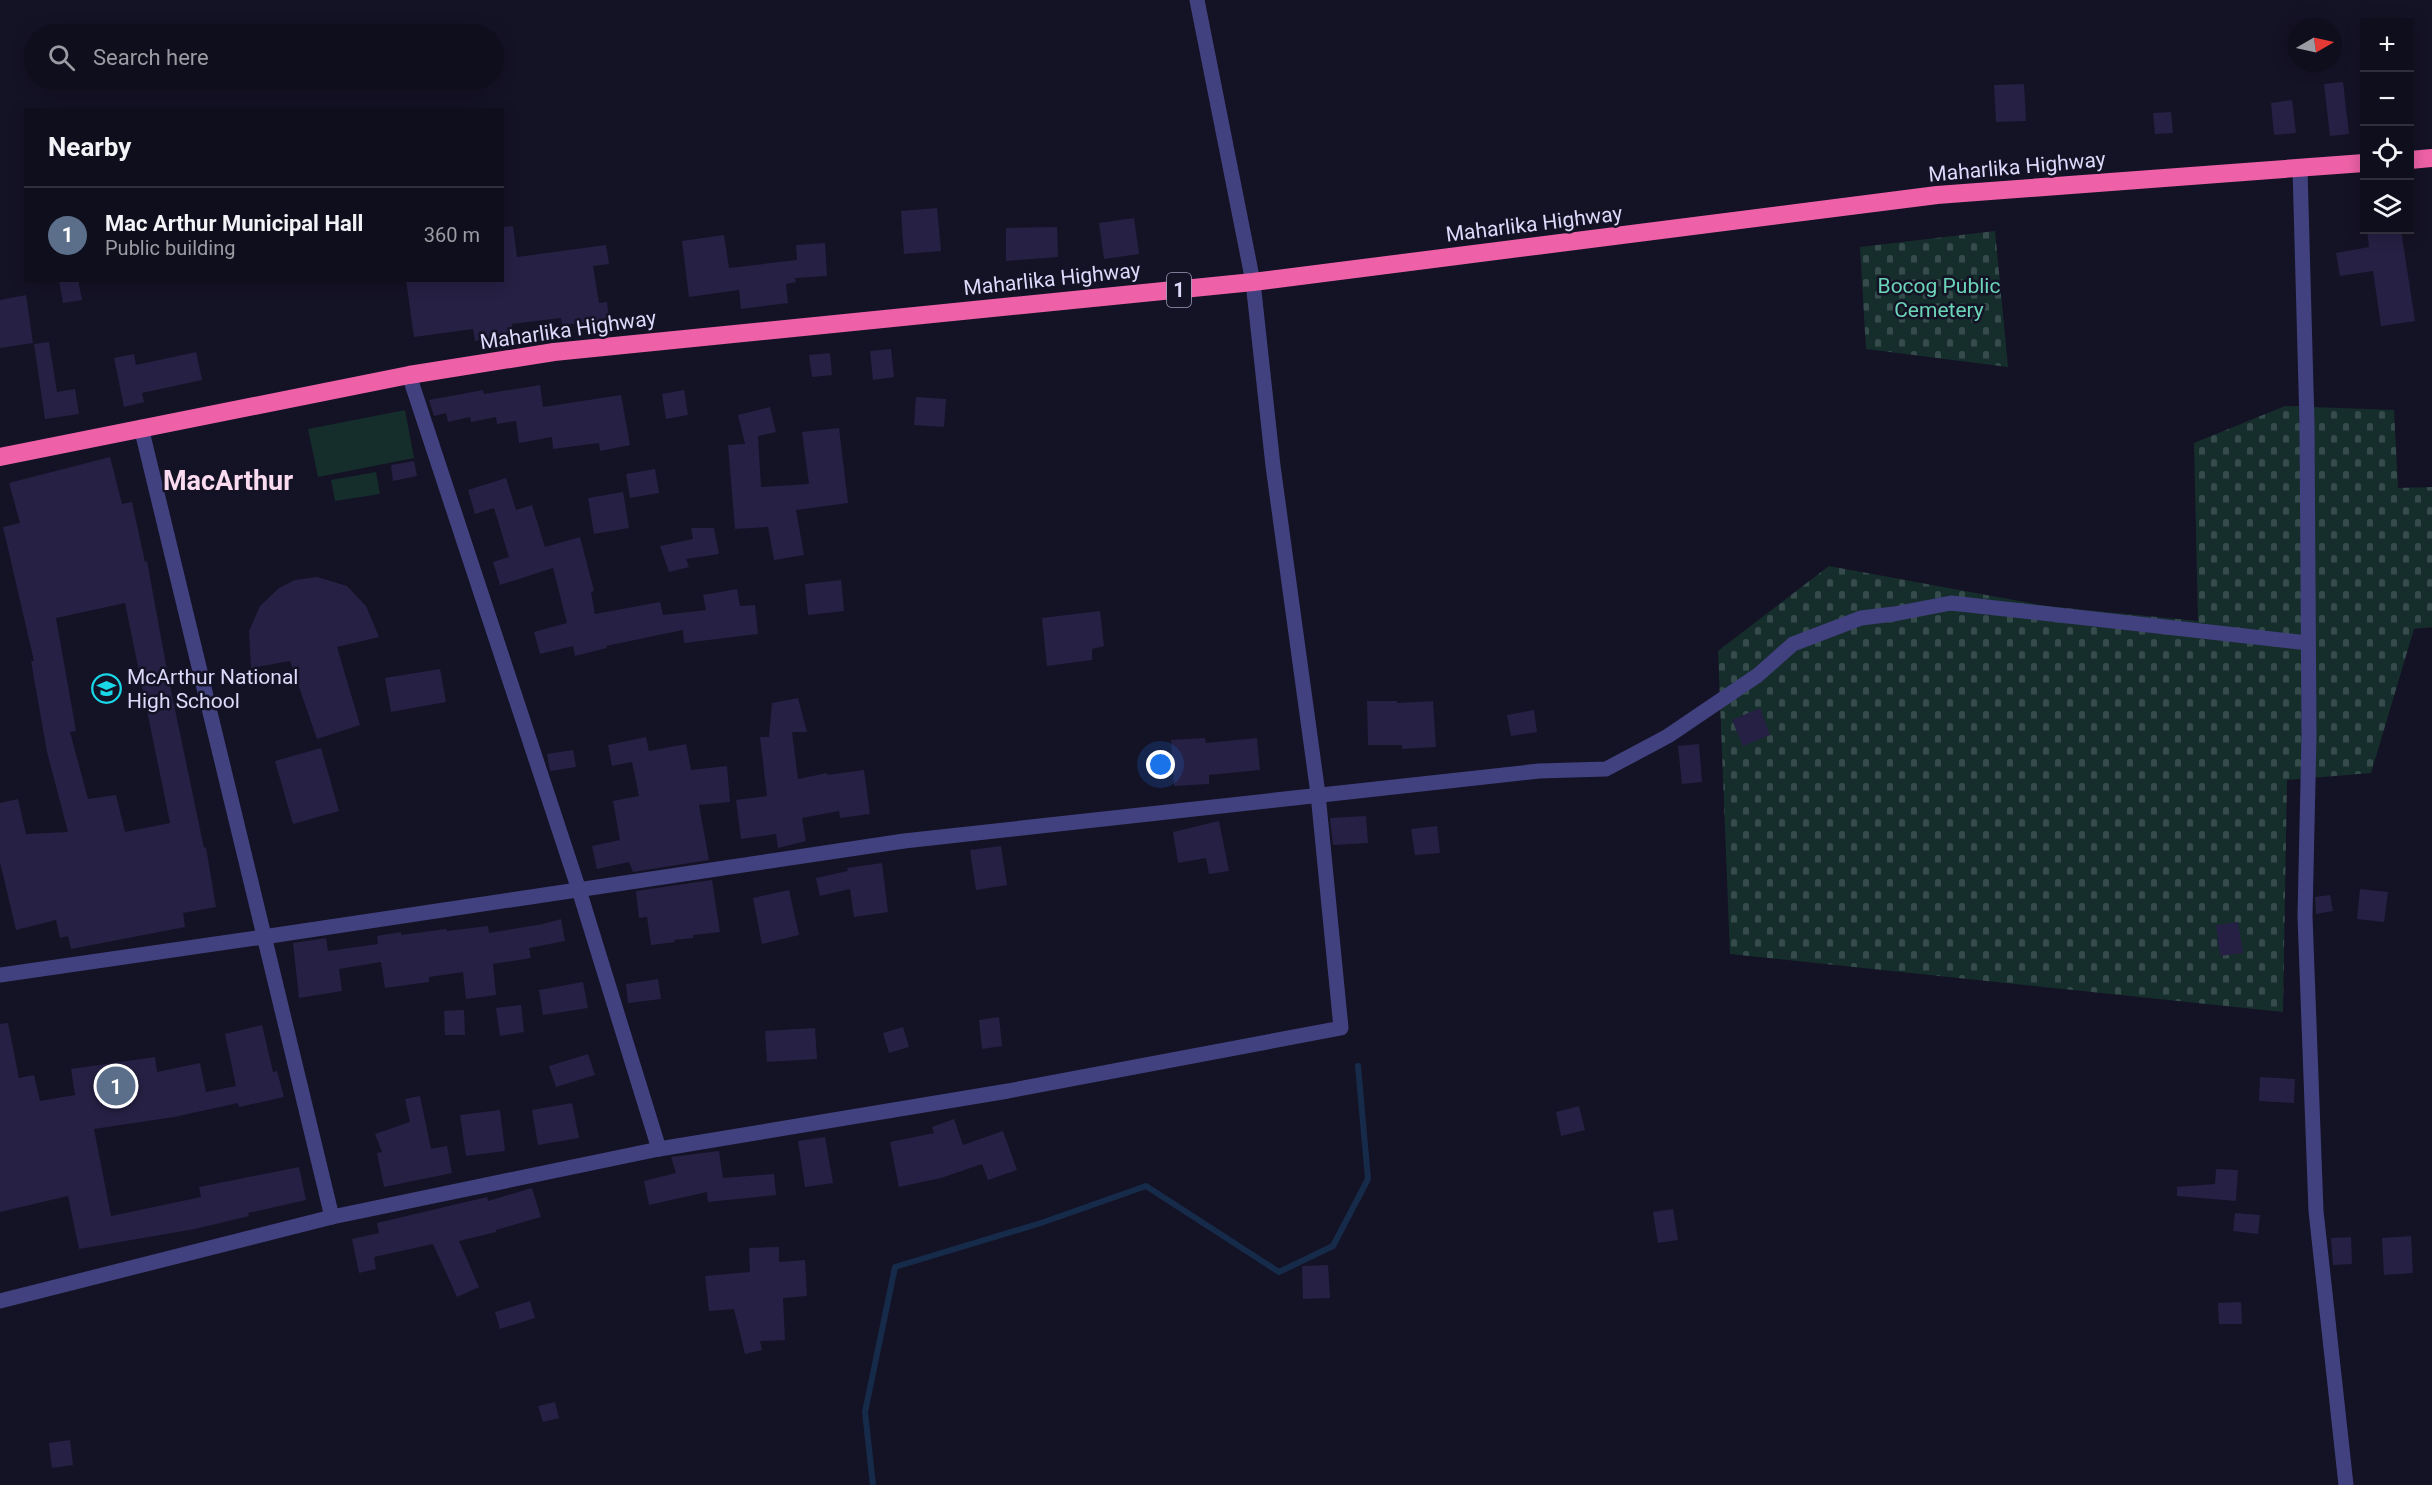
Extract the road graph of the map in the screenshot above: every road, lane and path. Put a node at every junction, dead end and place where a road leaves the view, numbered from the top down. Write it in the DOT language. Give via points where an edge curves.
graph roads {
  1 [pos="1197,0"];
  2 [pos="2432,158"];
  3 [pos="2414,160"];
  4 [pos="2360,163"];
  5 [pos="2300,168"];
  6 [pos="1253,282"];
  7 [pos="409,375"];
  8 [pos="141,427"];
  9 [pos="0,457"];
  10 [pos="2308,643"];
  11 [pos="1318,794"];
  12 [pos="579,890"];
  13 [pos="263,938"];
  14 [pos="0,975"];
  15 [pos="659,1149"];
  16 [pos="332,1218"];
  17 [pos="0,1301"];
  18 [pos="2346,1485"];
  1 -- 6 [label="street"];
  2 -- 3 [label="highway"];
  4 -- 5 [label="highway, Maharlika Highway / 1"];
  5 -- 6 [label="highway, Maharlika Highway / 1" via="1937,195"];
  5 -- 10 [label="street"];
  6 -- 7 [label="highway, Maharlika Highway / 1" via="554,352"];
  6 -- 11 [label="street" via="1273,466"];
  7 -- 8 [label="highway, Maharlika Highway / 1"];
  7 -- 12 [label="street"];
  8 -- 9 [label="highway, Maharlika Highway / 1"];
  8 -- 13 [label="street"];
  10 -- 11 [label="street" via="1951,603 1861,618 1793,644 1758,675 1677,730 1606,769 1539,771"];
  10 -- 18 [label="street" via="2305,916 2316,1211"];
  11 -- 12 [label="street" via="904,841"];
  11 -- 15 [label="street" via="1341,1028 1008,1091"];
  12 -- 13 [label="street"];
  12 -- 15 [label="street"];
  13 -- 14 [label="street"];
  13 -- 16 [label="street"];
  15 -- 16 [label="street"];
  16 -- 17 [label="street"];
}
